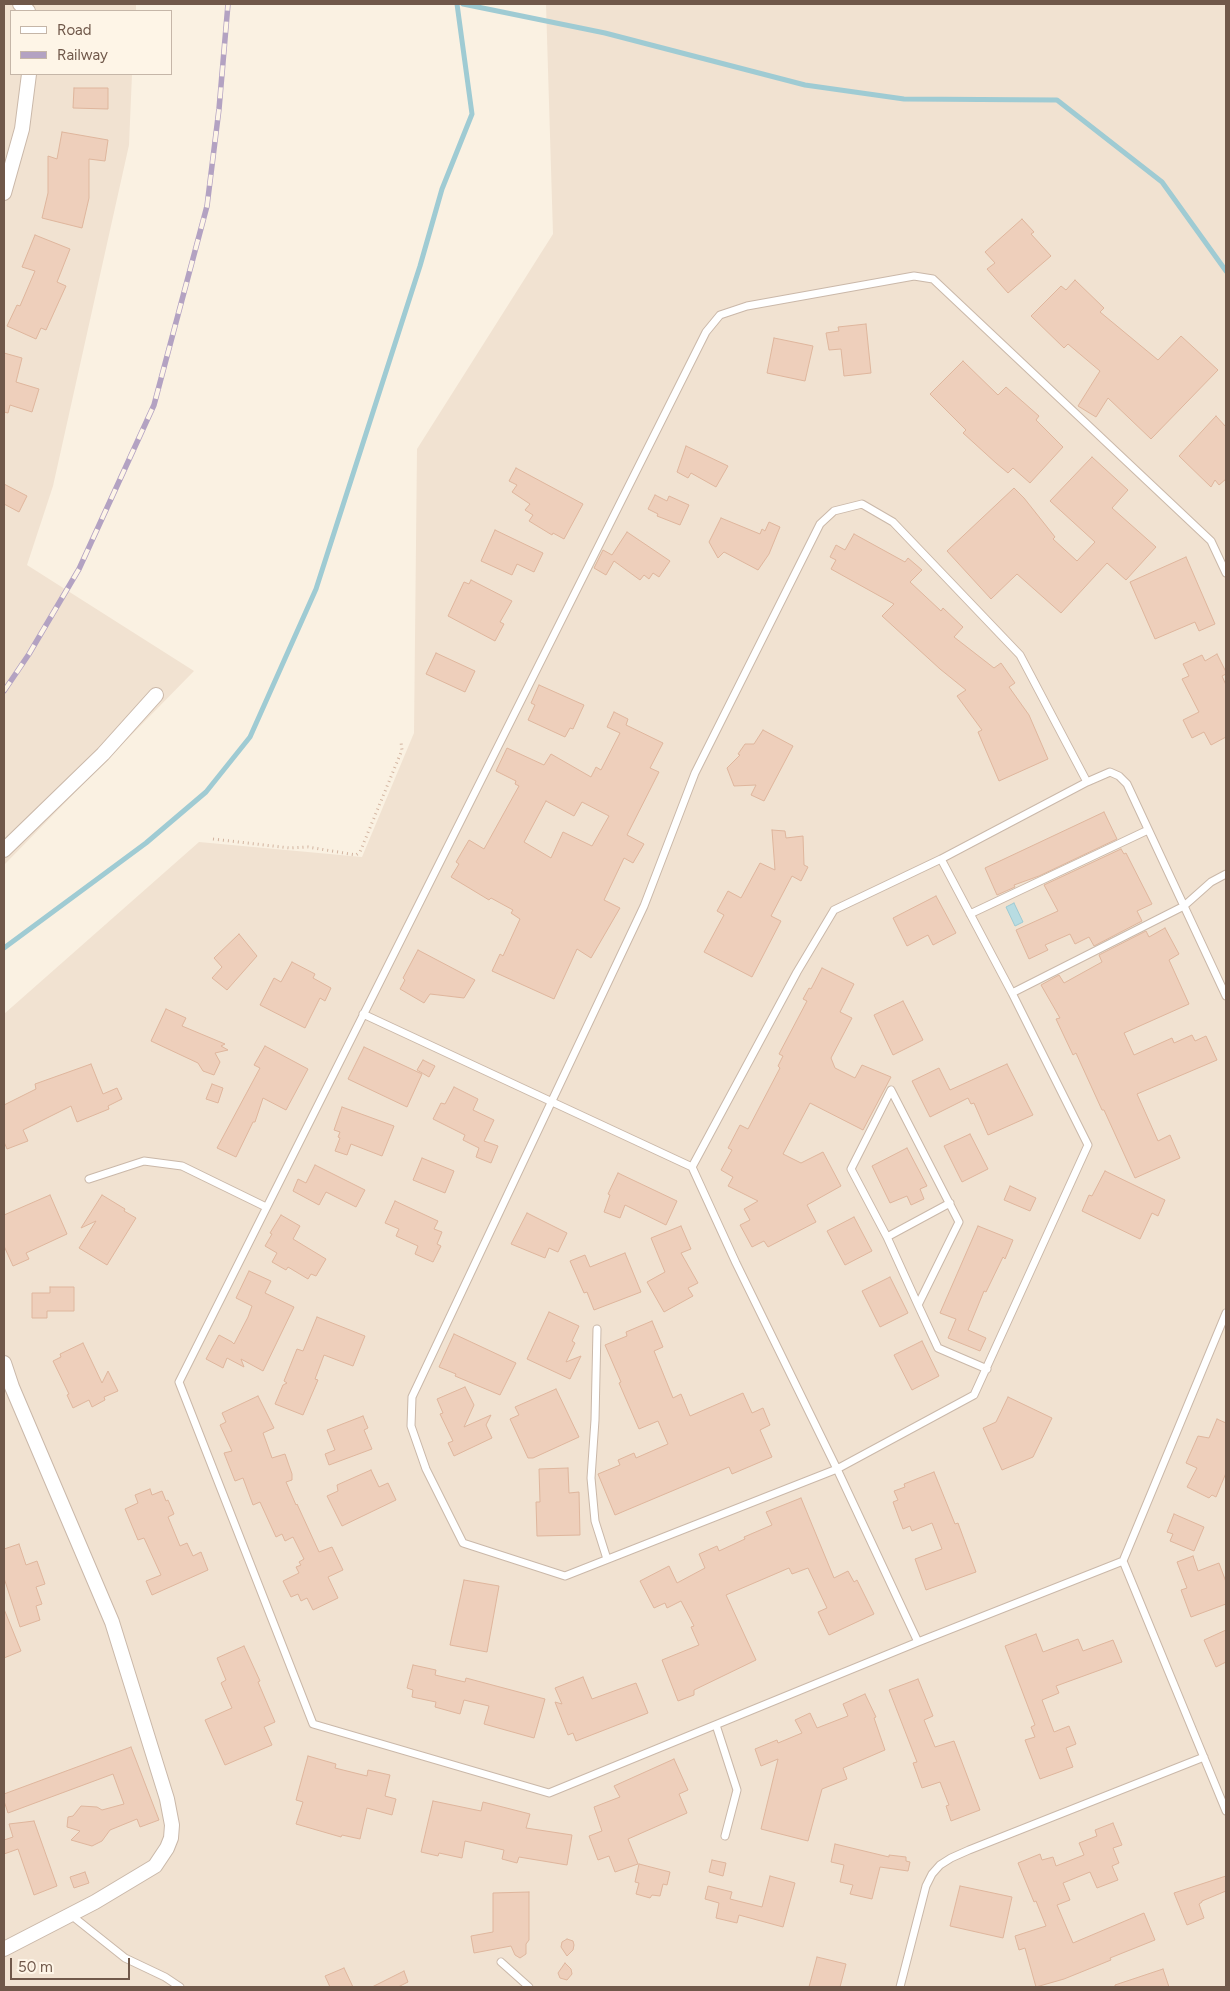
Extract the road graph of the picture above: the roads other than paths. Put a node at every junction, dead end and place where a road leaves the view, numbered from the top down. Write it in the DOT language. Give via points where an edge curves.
graph roads {
  1 [pos="29,75"];
  2 [pos="4,193"];
  3 [pos="1226,573"];
  4 [pos="156,696"];
  5 [pos="1087,782"];
  6 [pos="1148,830"];
  7 [pos="4,850"];
  8 [pos="941,859"];
  9 [pos="1226,874"];
  10 [pos="1184,906"];
  11 [pos="970,914"];
  12 [pos="1012,993"];
  13 [pos="1226,996"];
  14 [pos="362,1014"];
  15 [pos="552,1102"];
  16 [pos="692,1167"];
  17 [pos="89,1179"];
  18 [pos="950,1203"];
  19 [pos="266,1207"];
  20 [pos="887,1237"];
  21 [pos="918,1304"];
  22 [pos="1226,1313"];
  23 [pos="597,1329"];
  24 [pos="4,1363"];
  25 [pos="987,1369"];
  26 [pos="837,1469"];
  27 [pos="607,1559"];
  28 [pos="1123,1561"];
  29 [pos="918,1642"];
  30 [pos="716,1725"];
  31 [pos="1204,1757"];
  32 [pos="1226,1811"];
  33 [pos="725,1836"];
  34 [pos="70,1915"];
  35 [pos="4,1949"];
  36 [pos="501,1962"];
  37 [pos="180,1987"];
  38 [pos="529,1987"];
  39 [pos="900,1987"];
  1 -- 2 [label="street" via="22,129"];
  3 -- 14 [label="lane" via="1211,541 933,279 914,276 747,306 720,315 706,332"];
  4 -- 7 [label="street" via="103,754"];
  5 -- 6 [label="lane" via="1110,772 1119,776 1127,784"];
  5 -- 8 [label="lane"];
  5 -- 15 [label="lane" via="1020,655 893,522 862,504 834,511 820,524 695,773 644,906"];
  6 -- 10 [label="lane"];
  6 -- 11 [label="lane"];
  8 -- 11 [label="lane"];
  8 -- 16 [label="lane" via="834,910"];
  9 -- 10 [label="lane" via="1211,882"];
  10 -- 12 [label="lane"];
  10 -- 13 [label="lane"];
  11 -- 12 [label="lane"];
  12 -- 25 [label="lane" via="1088,1145"];
  14 -- 15 [label="lane"];
  14 -- 19 [label="lane"];
  15 -- 16 [label="lane"];
  15 -- 27 [label="lane" via="412,1397 411,1426 426,1469 463,1543 565,1576"];
  16 -- 26 [label="lane"];
  17 -- 19 [label="lane" via="144,1161 182,1166"];
  18 -- 20 [label="lane"];
  18 -- 20 [label="lane" via="891,1090 851,1169"];
  18 -- 21 [label="lane" via="959,1222"];
  19 -- 30 [label="lane" via="180,1382 313,1724 550,1793"];
  20 -- 21 [label="lane"];
  21 -- 25 [label="lane" via="938,1348"];
  22 -- 28 [label="lane"];
  23 -- 27 [label="lane" via="591,1478 595,1521"];
  24 -- 34 [label="street" via="112,1622 145,1724 172,1824 167,1848 155,1866"];
  25 -- 26 [label="lane" via="974,1395"];
  26 -- 27 [label="lane"];
  26 -- 29 [label="lane"];
  28 -- 29 [label="lane"];
  28 -- 31 [label="lane"];
  29 -- 30 [label="lane"];
  30 -- 33 [label="lane" via="737,1790"];
  31 -- 32 [label="lane"];
  31 -- 39 [label="lane" via="969,1850 940,1865 926,1886"];
  34 -- 35 [label="street"];
  34 -- 37 [label="lane" via="125,1958"];
  36 -- 38 [label="lane"];
}
